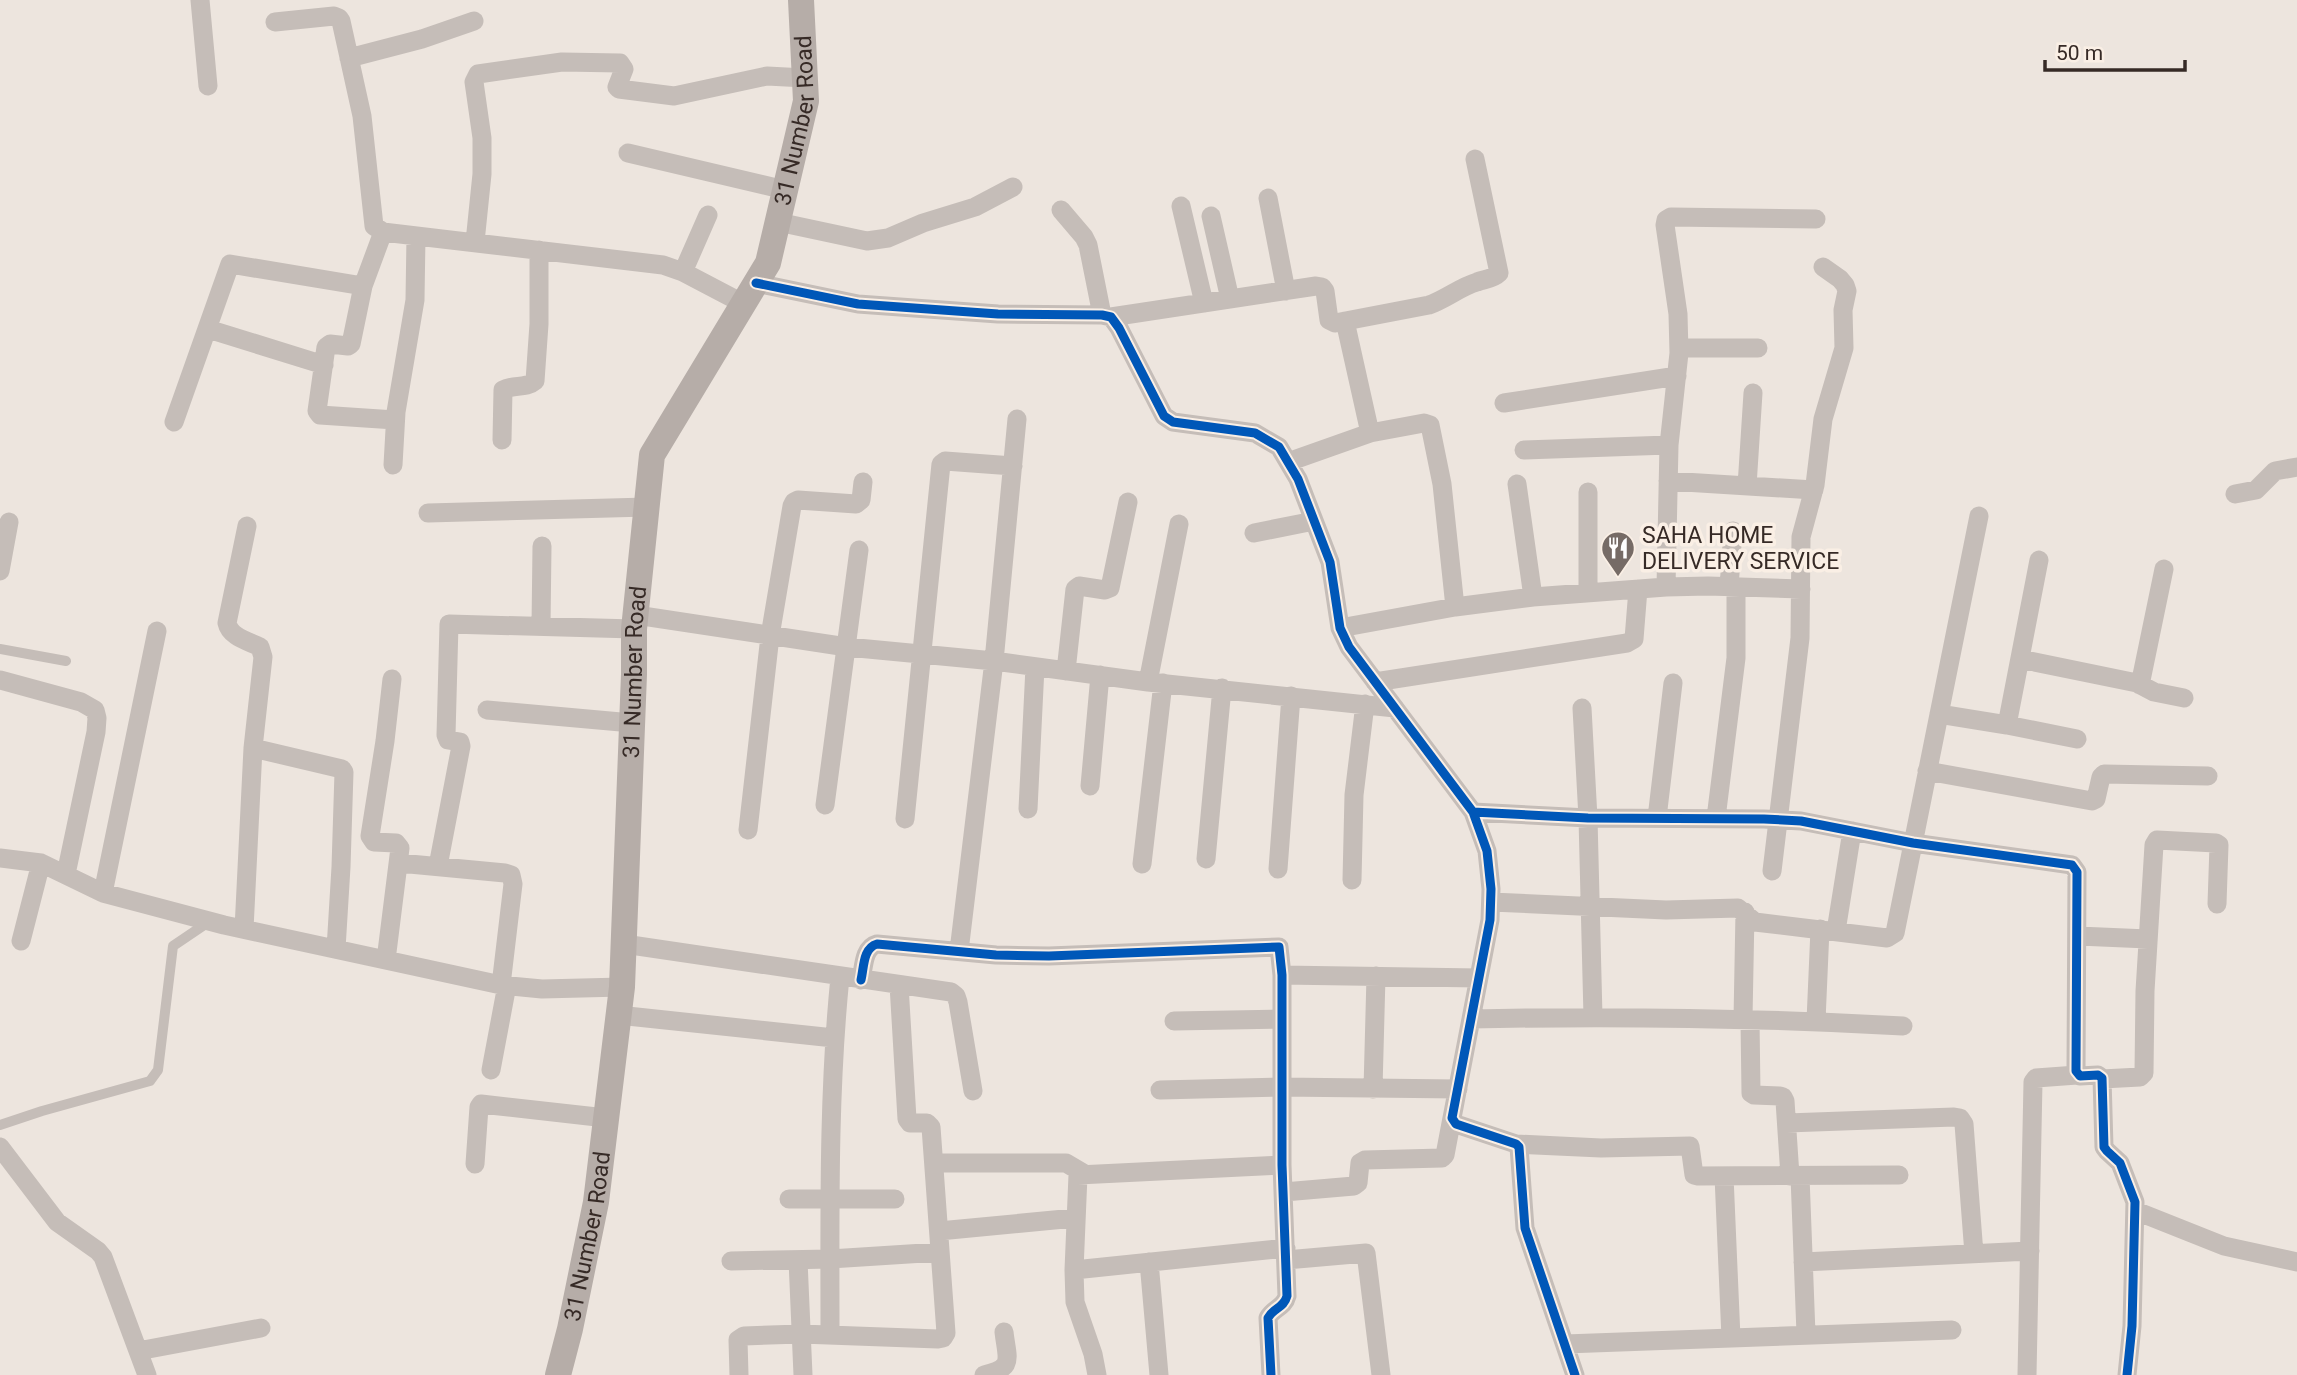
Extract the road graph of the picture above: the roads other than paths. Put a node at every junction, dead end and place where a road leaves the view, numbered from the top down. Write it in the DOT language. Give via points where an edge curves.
graph roads {
  1 [pos="201,0"];
  2 [pos="800,0"];
  3 [pos="474,21"];
  4 [pos="275,22"];
  5 [pos="349,58"];
  6 [pos="805,78"];
  7 [pos="208,86"];
  8 [pos="628,153"];
  9 [pos="1475,159"];
  10 [pos="1013,187"];
  11 [pos="785,190"];
  12 [pos="1268,198"];
  13 [pos="1181,206"];
  14 [pos="1061,210"];
  15 [pos="708,215"];
  16 [pos="1211,216"];
  17 [pos="1816,219"];
  18 [pos="778,222"];
  19 [pos="383,232"];
  20 [pos="416,236"];
  21 [pos="475,242"];
  22 [pos="539,250"];
  23 [pos="1823,268"];
  24 [pos="684,272"];
  25 [pos="363,286"];
  26 [pos="1286,291"];
  27 [pos="750,293"];
  28 [pos="1230,299"];
  29 [pos="1205,303"];
  30 [pos="1107,316"];
  31 [pos="1345,321"];
  32 [pos="208,329"];
  33 [pos="1679,348"];
  34 [pos="1758,348"];
  35 [pos="324,365"];
  36 [pos="1677,376"];
  37 [pos="1753,393"];
  38 [pos="1504,403"];
  39 [pos="1017,419"];
  40 [pos="395,420"];
  41 [pos="174,422"];
  42 [pos="1370,433"];
  43 [pos="502,440"];
  44 [pos="1669,445"];
  45 [pos="1524,450"];
  46 [pos="1288,462"];
  47 [pos="393,465"];
  48 [pos="1013,466"];
  49 [pos="2297,467"];
  50 [pos="1668,481"];
  51 [pos="863,482"];
  52 [pos="1517,484"];
  53 [pos="1746,486"];
  54 [pos="1814,490"];
  55 [pos="1588,492"];
  56 [pos="2235,494"];
  57 [pos="1128,502"];
  58 [pos="647,507"];
  59 [pos="428,513"];
  60 [pos="1979,516"];
  61 [pos="1314,521"];
  62 [pos="9,522"];
  63 [pos="1179,524"];
  64 [pos="247,526"];
  65 [pos="1734,530"];
  66 [pos="1254,533"];
  67 [pos="542,546"];
  68 [pos="859,550"];
  69 [pos="2039,560"];
  70 [pos="2164,569"];
  71 [pos="0,571"];
  72 [pos="1666,587"];
  73 [pos="1733,587"];
  74 [pos="1638,589"];
  75 [pos="1801,589"];
  76 [pos="1588,593"];
  77 [pos="1533,597"];
  78 [pos="1455,607"];
  79 [pos="635,622"];
  80 [pos="541,626"];
  81 [pos="1340,628"];
  82 [pos="158,631"];
  83 [pos="770,636"];
  84 [pos="847,647"];
  85 [pos="0,649"];
  86 [pos="922,654"];
  87 [pos="2020,659"];
  88 [pos="66,661"];
  89 [pos="994,662"];
  90 [pos="1035,667"];
  91 [pos="1066,671"];
  92 [pos="1100,675"];
  93 [pos="392,679"];
  94 [pos="0,680"];
  95 [pos="1155,682"];
  96 [pos="1375,682"];
  97 [pos="1673,684"];
  98 [pos="2140,685"];
  99 [pos="1222,688"];
  100 [pos="1291,696"];
  101 [pos="2184,698"];
  102 [pos="1365,704"];
  103 [pos="1395,708"];
  104 [pos="1582,708"];
  105 [pos="487,710"];
  106 [pos="1939,714"];
  107 [pos="632,723"];
  108 [pos="2007,725"];
  109 [pos="2077,739"];
  110 [pos="253,748"];
  111 [pos="1927,771"];
  112 [pos="2208,776"];
  113 [pos="1090,786"];
  114 [pos="825,805"];
  115 [pos="1028,809"];
  116 [pos="1473,812"];
  117 [pos="1588,818"];
  118 [pos="1657,818"];
  119 [pos="1716,818"];
  120 [pos="905,819"];
  121 [pos="1778,820"];
  122 [pos="748,830"];
  123 [pos="1852,831"];
  124 [pos="1913,843"];
  125 [pos="0,858"];
  126 [pos="1206,859"];
  127 [pos="41,863"];
  128 [pos="399,863"];
  129 [pos="1142,864"];
  130 [pos="438,866"];
  131 [pos="1278,869"];
  132 [pos="1772,871"];
  133 [pos="66,874"];
  134 [pos="1352,880"];
  135 [pos="103,893"];
  136 [pos="1491,902"];
  137 [pos="2217,904"];
  138 [pos="1591,908"];
  139 [pos="1745,912"];
  140 [pos="210,921"];
  141 [pos="244,929"];
  142 [pos="1828,930"];
  143 [pos="2078,936"];
  144 [pos="2148,939"];
  145 [pos="21,941"];
  146 [pos="624,944"];
  147 [pos="336,949"];
  148 [pos="959,951"];
  149 [pos="386,960"];
  150 [pos="1282,975"];
  151 [pos="1376,976"];
  152 [pos="840,977"];
  153 [pos="1479,978"];
  154 [pos="861,980"];
  155 [pos="504,985"];
  156 [pos="899,985"];
  157 [pos="622,987"];
  158 [pos="618,1015"];
  159 [pos="1593,1017"];
  160 [pos="1281,1019"];
  161 [pos="1471,1019"];
  162 [pos="1747,1020"];
  163 [pos="1174,1021"];
  164 [pos="1816,1021"];
  165 [pos="1903,1026"];
  166 [pos="834,1038"];
  167 [pos="491,1070"];
  168 [pos="2077,1075"];
  169 [pos="2102,1080"];
  170 [pos="1281,1087"];
  171 [pos="1373,1089"];
  172 [pos="1458,1089"];
  173 [pos="1160,1090"];
  174 [pos="973,1091"];
  175 [pos="606,1118"];
  176 [pos="1452,1118"];
  177 [pos="1787,1123"];
  178 [pos="0,1125"];
  179 [pos="1516,1144"];
  180 [pos="0,1147"];
  181 [pos="933,1163"];
  182 [pos="475,1164"];
  183 [pos="1282,1165"];
  184 [pos="1083,1173"];
  185 [pos="1899,1175"];
  186 [pos="1724,1176"];
  187 [pos="1795,1176"];
  188 [pos="1284,1192"];
  189 [pos="789,1199"];
  190 [pos="830,1199"];
  191 [pos="895,1199"];
  192 [pos="2136,1211"];
  193 [pos="1075,1218"];
  194 [pos="939,1231"];
  195 [pos="2030,1251"];
  196 [pos="940,1252"];
  197 [pos="1286,1254"];
  198 [pos="1974,1254"];
  199 [pos="830,1259"];
  200 [pos="799,1260"];
  201 [pos="731,1261"];
  202 [pos="1149,1262"];
  203 [pos="1803,1262"];
  204 [pos="2297,1262"];
  205 [pos="1074,1270"];
  206 [pos="261,1328"];
  207 [pos="1952,1330"];
  208 [pos="1004,1332"];
  209 [pos="801,1334"];
  210 [pos="1806,1334"];
  211 [pos="830,1335"];
  212 [pos="1731,1338"];
  213 [pos="1565,1344"];
  214 [pos="138,1351"];
  215 [pos="142,1375"];
  216 [pos="558,1375"];
  217 [pos="739,1375"];
  218 [pos="803,1375"];
  219 [pos="984,1375"];
  220 [pos="1097,1375"];
  221 [pos="1159,1375"];
  222 [pos="1271,1375"];
  223 [pos="1381,1375"];
  224 [pos="1575,1375"];
  225 [pos="2027,1375"];
  226 [pos="2127,1375"];
  1 -- 7 [label="street"];
  2 -- 6 [label="main road, 31 Number Road"];
  3 -- 5 [label="street"];
  4 -- 5 [label="street" via="339,18"];
  5 -- 19 [label="street" via="362,116 374,226"];
  6 -- 11 [label="main road, 31 Number Road" via="806,101"];
  6 -- 21 [label="street" via="767,76 674,96 619,89 624,69 620,63 562,62 478,74 474,82 482,174"];
  8 -- 11 [label="street"];
  9 -- 31 [label="street" via="1497,275 1429,305"];
  10 -- 18 [label="street" via="975,208 878,241"];
  11 -- 18 [label="main road, 31 Number Road"];
  12 -- 26 [label="street"];
  13 -- 29 [label="street"];
  14 -- 30 [label="street" via="1088,245"];
  15 -- 24 [label="street"];
  16 -- 28 [label="street"];
  17 -- 33 [label="street" via="1666,220"];
  18 -- 27 [label="main road, 31 Number Road" via="768,263"];
  19 -- 20 [label="street"];
  19 -- 25 [label="street"];
  20 -- 21 [label="street"];
  20 -- 40 [label="street" via="415,300"];
  21 -- 22 [label="street"];
  22 -- 24 [label="street" via="663,265"];
  22 -- 43 [label="street" via="535,381 503,390"];
  23 -- 54 [label="street" via="1840,279 1847,291 1843,355 1823,419"];
  24 -- 27 [label="street"];
  25 -- 32 [label="street" via="230,264"];
  25 -- 35 [label="street" via="351,344 327,344"];
  26 -- 28 [label="street"];
  26 -- 31 [label="street" via="1322,287 1329,320"];
  27 -- 30 [label="street" via="998,314"];
  27 -- 58 [label="main road, 31 Number Road" via="652,455"];
  28 -- 29 [label="street"];
  29 -- 30 [label="street"];
  30 -- 46 [label="street" via="1119,328 1164,416 1173,422 1255,433 1279,447"];
  31 -- 42 [label="street"];
  32 -- 35 [label="street"];
  32 -- 41 [label="street"];
  33 -- 34 [label="street"];
  33 -- 36 [label="street"];
  35 -- 40 [label="street" via="318,414"];
  36 -- 38 [label="street"];
  36 -- 44 [label="street"];
  37 -- 53 [label="street"];
  39 -- 48 [label="street"];
  40 -- 47 [label="street"];
  42 -- 46 [label="street"];
  42 -- 78 [label="street" via="1430,425 1442,484"];
  44 -- 45 [label="street"];
  44 -- 50 [label="street"];
  46 -- 61 [label="street"];
  48 -- 86 [label="street" via="942,461"];
  48 -- 89 [label="street"];
  49 -- 56 [label="street" via="2275,471 2256,491"];
  50 -- 53 [label="street"];
  50 -- 72 [label="street"];
  51 -- 83 [label="street" via="861,500 856,504 794,502"];
  52 -- 77 [label="street"];
  53 -- 54 [label="street"];
  54 -- 75 [label="street" via="1801,537"];
  55 -- 76 [label="street"];
  57 -- 91 [label="street" via="1110,588 1074,589"];
  58 -- 59 [label="street"];
  58 -- 79 [label="main road, 31 Number Road"];
  60 -- 106 [label="street"];
  61 -- 66 [label="street"];
  61 -- 81 [label="street" via="1330,562"];
  62 -- 71 [label="street"];
  63 -- 95 [label="street"];
  64 -- 110 [label="street" via="227,623 234,635 262,653"];
  65 -- 73 [label="street"];
  67 -- 80 [label="street"];
  68 -- 84 [label="street"];
  69 -- 87 [label="street"];
  70 -- 98 [label="street"];
  72 -- 73 [label="street"];
  72 -- 74 [label="street"];
  73 -- 75 [label="street"];
  73 -- 119 [label="street" via="1736,658"];
  74 -- 76 [label="street"];
  74 -- 96 [label="street" via="1634,639 1627,643"];
  75 -- 121 [label="street" via="1800,638"];
  76 -- 77 [label="street"];
  77 -- 78 [label="street"];
  78 -- 81 [label="street"];
  79 -- 80 [label="street"];
  79 -- 83 [label="street"];
  79 -- 107 [label="main road, 31 Number Road"];
  80 -- 130 [label="street" via="448,625 446,735 461,746"];
  81 -- 96 [label="street"];
  82 -- 135 [label="street"];
  83 -- 84 [label="street"];
  83 -- 122 [label="street"];
  84 -- 86 [label="street"];
  84 -- 114 [label="street"];
  85 -- 88 [label="lane"];
  86 -- 89 [label="street"];
  86 -- 120 [label="street"];
  87 -- 98 [label="street"];
  87 -- 108 [label="street"];
  89 -- 90 [label="street"];
  89 -- 148 [label="street"];
  90 -- 91 [label="street"];
  90 -- 115 [label="street"];
  91 -- 92 [label="street"];
  92 -- 95 [label="street"];
  92 -- 113 [label="street"];
  93 -- 128 [label="street" via="370,836 374,842 399,845"];
  94 -- 133 [label="street" via="95,710 96,732"];
  95 -- 99 [label="street"];
  95 -- 129 [label="street"];
  96 -- 103 [label="street"];
  97 -- 118 [label="street"];
  98 -- 101 [label="street"];
  99 -- 100 [label="street"];
  99 -- 126 [label="street"];
  100 -- 102 [label="street"];
  100 -- 131 [label="street"];
  102 -- 103 [label="street"];
  102 -- 134 [label="street" via="1354,795"];
  103 -- 116 [label="street"];
  104 -- 117 [label="street"];
  105 -- 107 [label="street"];
  106 -- 108 [label="street"];
  106 -- 111 [label="street"];
  107 -- 146 [label="main road, 31 Number Road"];
  108 -- 109 [label="street"];
  110 -- 141 [label="street"];
  110 -- 147 [label="street" via="344,772"];
  111 -- 112 [label="street" via="2091,801 2096,799 2104,774"];
  111 -- 124 [label="street"];
  116 -- 117 [label="street"];
  116 -- 136 [label="street" via="1487,851"];
  117 -- 118 [label="street"];
  117 -- 138 [label="street"];
  118 -- 119 [label="street"];
  119 -- 121 [label="street"];
  121 -- 123 [label="street"];
  121 -- 132 [label="street"];
  123 -- 124 [label="street"];
  123 -- 142 [label="street"];
  124 -- 142 [label="street" via="1895,933 1887,938"];
  124 -- 143 [label="street" via="2072,865 2077,873"];
  125 -- 127 [label="street"];
  127 -- 133 [label="street"];
  127 -- 145 [label="street"];
  128 -- 130 [label="street"];
  128 -- 149 [label="street"];
  130 -- 155 [label="street" via="511,875"];
  133 -- 135 [label="street"];
  135 -- 140 [label="street"];
  136 -- 138 [label="street"];
  136 -- 153 [label="street"];
  137 -- 144 [label="street" via="2219,845 2157,840"];
  138 -- 139 [label="street" via="1738,908"];
  138 -- 159 [label="street"];
  139 -- 142 [label="street" via="1755,922"];
  139 -- 162 [label="street"];
  140 -- 141 [label="street"];
  140 -- 178 [label="lane" via="173,946 158,1070 150,1081"];
  141 -- 147 [label="street"];
  142 -- 164 [label="street"];
  143 -- 144 [label="street"];
  143 -- 168 [label="street"];
  144 -- 169 [label="street" via="2144,1073"];
  146 -- 152 [label="street"];
  146 -- 157 [label="main road, 31 Number Road"];
  147 -- 149 [label="street"];
  148 -- 150 [label="street" via="1049,956 1277,946"];
  148 -- 154 [label="street" via="870,946"];
  149 -- 155 [label="street"];
  150 -- 151 [label="street"];
  150 -- 160 [label="street"];
  151 -- 153 [label="street"];
  151 -- 171 [label="street"];
  152 -- 154 [label="street"];
  152 -- 166 [label="street"];
  153 -- 161 [label="street"];
  154 -- 156 [label="street"];
  155 -- 157 [label="street"];
  155 -- 167 [label="street"];
  156 -- 174 [label="street" via="956,996"];
  156 -- 181 [label="street" via="907,1119 930,1125"];
  157 -- 158 [label="main road, 31 Number Road"];
  158 -- 166 [label="street"];
  158 -- 175 [label="main road, 31 Number Road"];
  159 -- 161 [label="street"];
  159 -- 162 [label="street"];
  160 -- 163 [label="street"];
  160 -- 170 [label="street"];
  161 -- 172 [label="street"];
  162 -- 164 [label="street"];
  162 -- 177 [label="street" via="1751,1093 1783,1097"];
  164 -- 165 [label="street"];
  166 -- 190 [label="street"];
  168 -- 169 [label="street" via="2098,1075"];
  168 -- 195 [label="street" via="2042,1077 2033,1082"];
  169 -- 192 [label="street" via="2104,1147 2120,1163"];
  170 -- 171 [label="street"];
  170 -- 173 [label="street"];
  170 -- 183 [label="street"];
  171 -- 172 [label="street"];
  172 -- 176 [label="street"];
  175 -- 182 [label="street" via="481,1104"];
  175 -- 216 [label="main road, 31 Number Road" via="591,1235"];
  176 -- 179 [label="street" via="1456,1124"];
  176 -- 188 [label="street" via="1442,1158 1362,1160 1354,1186"];
  177 -- 187 [label="street"];
  177 -- 198 [label="street" via="1960,1118"];
  179 -- 186 [label="street" via="1689,1146 1694,1175"];
  179 -- 213 [label="street" via="1529,1246"];
  180 -- 214 [label="street" via="57,1222 103,1257"];
  181 -- 184 [label="street" via="1066,1163"];
  181 -- 194 [label="street"];
  183 -- 184 [label="street"];
  183 -- 188 [label="street"];
  184 -- 193 [label="street" via="1076,1179"];
  185 -- 187 [label="street"];
  186 -- 187 [label="street"];
  186 -- 212 [label="street"];
  187 -- 203 [label="street"];
  188 -- 197 [label="street"];
  189 -- 190 [label="street"];
  190 -- 191 [label="street"];
  190 -- 199 [label="street"];
  192 -- 204 [label="street" via="2224,1246"];
  192 -- 226 [label="street"];
  193 -- 194 [label="street"];
  193 -- 205 [label="street"];
  194 -- 196 [label="street"];
  195 -- 198 [label="street"];
  195 -- 225 [label="street"];
  196 -- 199 [label="street"];
  196 -- 211 [label="street" via="943,1338"];
  197 -- 202 [label="street"];
  197 -- 222 [label="street" via="1286,1301 1270,1313 1267,1325"];
  197 -- 223 [label="street" via="1366,1254"];
  198 -- 203 [label="street"];
  199 -- 200 [label="street"];
  199 -- 211 [label="street"];
  200 -- 201 [label="street"];
  200 -- 209 [label="street"];
  202 -- 205 [label="street"];
  202 -- 221 [label="street"];
  203 -- 210 [label="street"];
  205 -- 220 [label="street" via="1075,1302"];
  206 -- 214 [label="street"];
  207 -- 210 [label="street"];
  208 -- 219 [label="street" via="1007,1363 1000,1372"];
  209 -- 211 [label="street"];
  209 -- 217 [label="street" via="740,1337"];
  209 -- 218 [label="street"];
  210 -- 212 [label="street"];
  212 -- 213 [label="street"];
  213 -- 224 [label="street"];
  214 -- 215 [label="street"];
}
